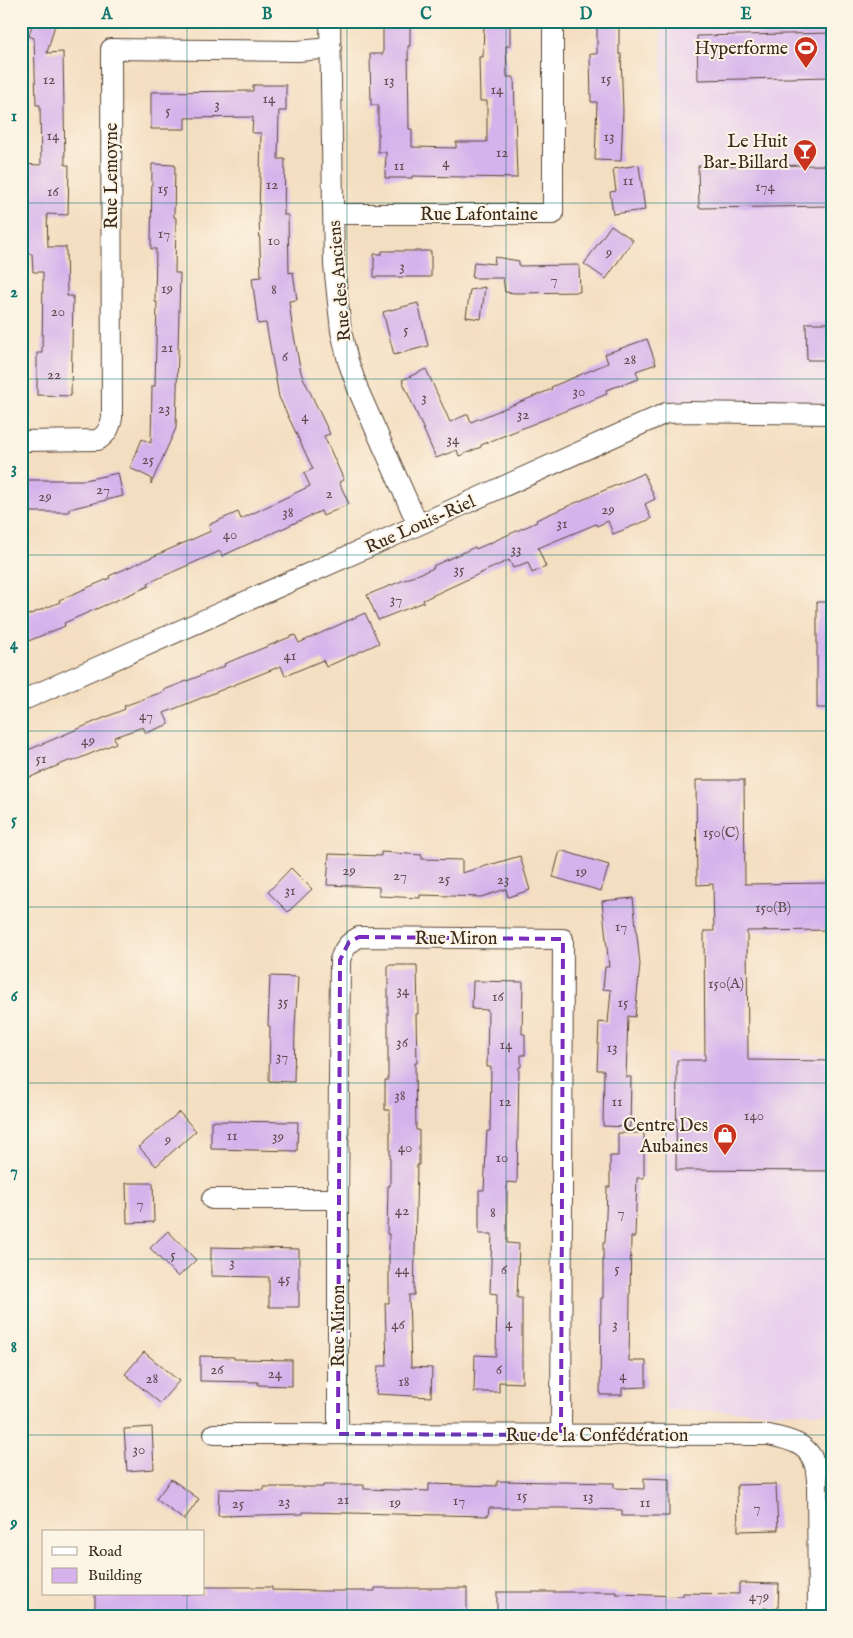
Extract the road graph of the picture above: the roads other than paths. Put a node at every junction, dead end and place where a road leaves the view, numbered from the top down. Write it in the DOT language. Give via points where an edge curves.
graph roads {
  1 [pos="330,21"];
  2 [pos="552,21"];
  3 [pos="331,48"];
  4 [pos="333,214"];
  5 [pos="832,414"];
  6 [pos="21,441"];
  7 [pos="418,526"];
  8 [pos="21,701"];
  9 [pos="338,1198"];
  10 [pos="212,1199"];
  11 [pos="214,1434"];
  12 [pos="338,1434"];
  13 [pos="561,1435"];
  14 [pos="818,1617"];
  1 -- 3 [label="street, Rue des Anciens"];
  2 -- 4 [label="street, Rue Lafontaine" via="554,214"];
  3 -- 4 [label="street, Rue des Anciens"];
  3 -- 6 [label="street, Rue Lemoyne" via="298,51 111,49 110,427 98,440"];
  4 -- 7 [label="street, Rue des Anciens" via="337,299 348,361"];
  5 -- 7 [label="street, Rue Louis-Riel" via="666,414"];
  7 -- 8 [label="street, Rue Louis-Riel"];
  9 -- 10 [label="street"];
  9 -- 12 [label="street, Rue Miron"];
  9 -- 13 [label="street, Rue Miron" via="340,960 349,942 359,937 563,938"];
  11 -- 12 [label="street, Rue de la Confédération"];
  12 -- 13 [label="street, Rue de la Confédération"];
  13 -- 14 [label="street, Rue de la Confédération" via="769,1435 790,1439 805,1448 814,1462 817,1478"];
}
